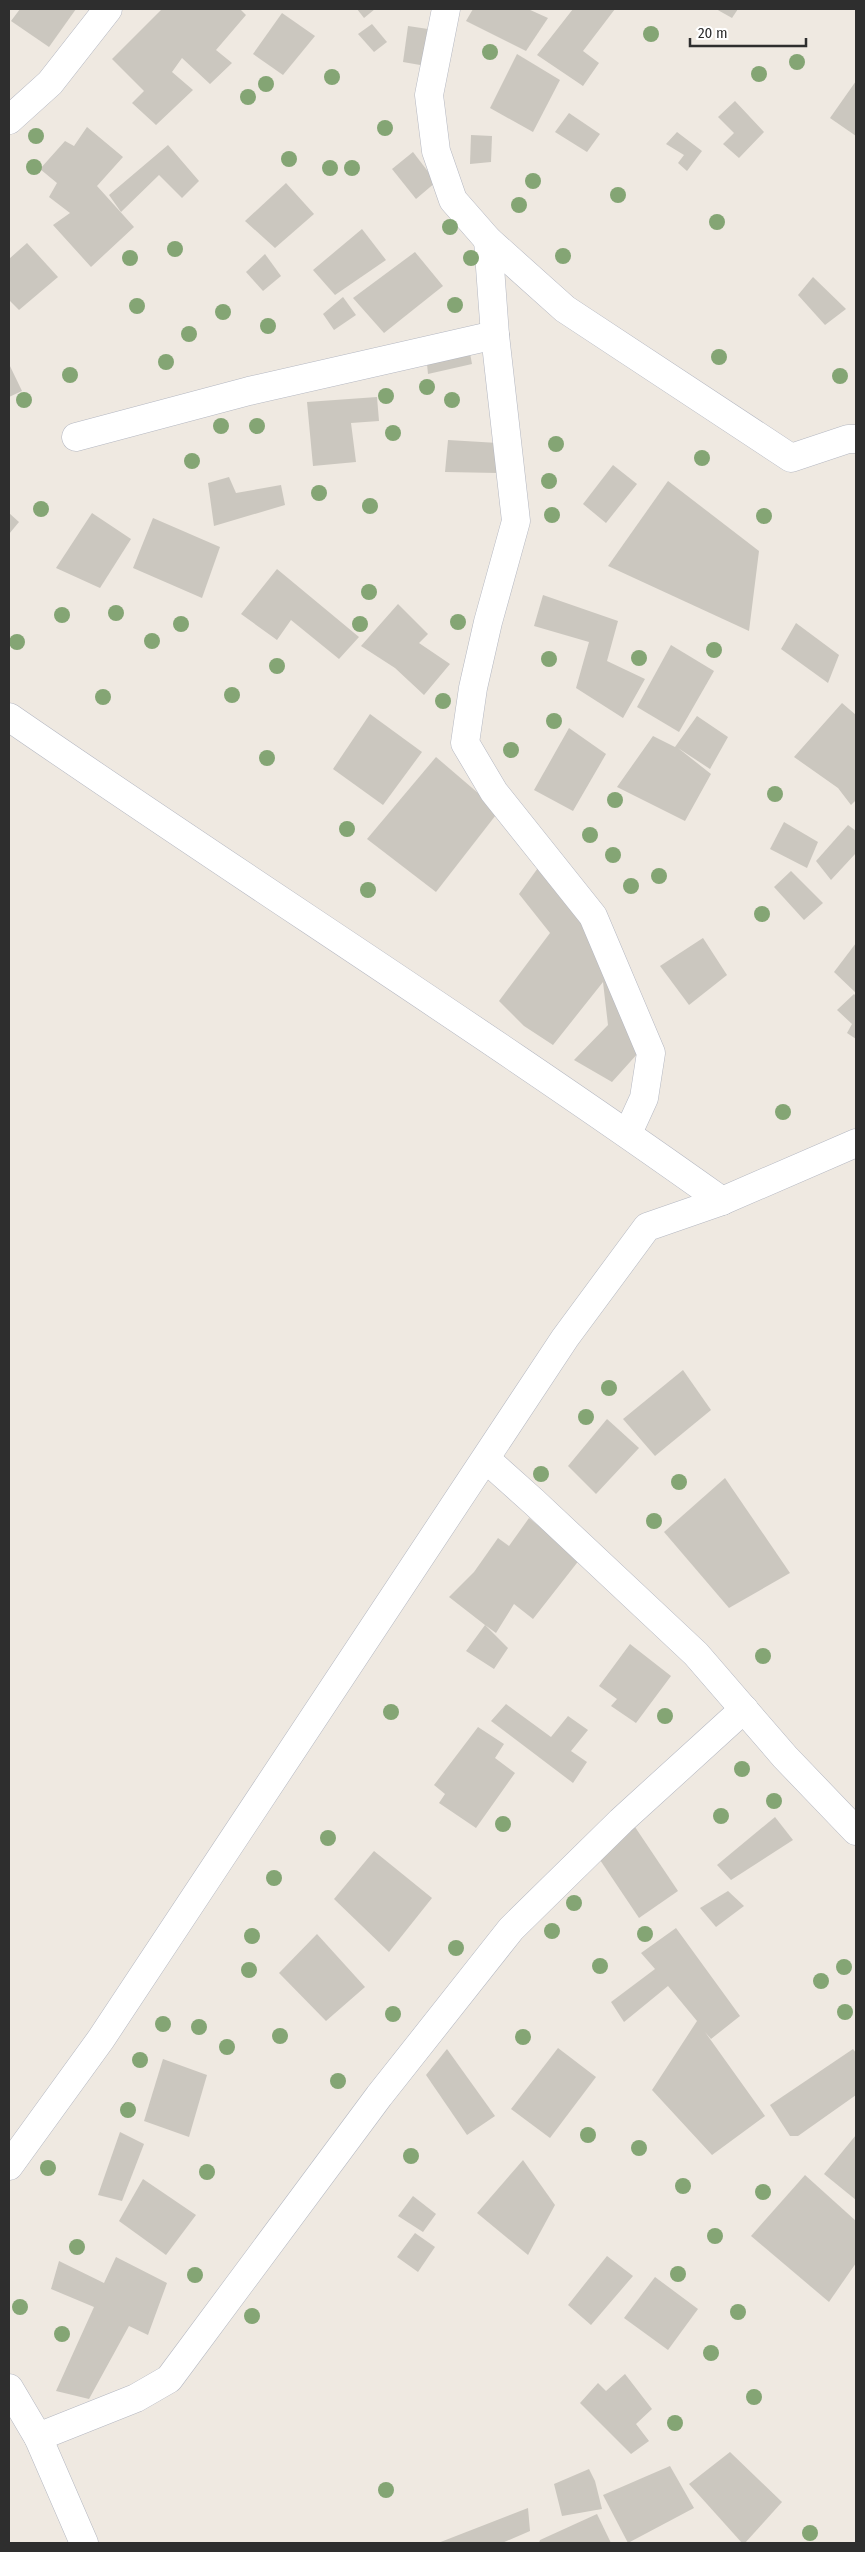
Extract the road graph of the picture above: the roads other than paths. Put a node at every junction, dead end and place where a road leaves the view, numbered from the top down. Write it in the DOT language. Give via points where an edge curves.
graph roads {
  1 [pos="108,9"];
  2 [pos="446,9"];
  3 [pos="9,120"];
  4 [pos="488,240"];
  5 [pos="495,335"];
  6 [pos="76,437"];
  7 [pos="856,439"];
  8 [pos="9,717"];
  9 [pos="628,1134"];
  10 [pos="856,1143"];
  11 [pos="722,1201"];
  12 [pos="486,1459"];
  13 [pos="744,1709"];
  14 [pos="856,1831"];
  15 [pos="9,2166"];
  16 [pos="9,2388"];
  17 [pos="38,2437"];
  18 [pos="84,2543"];
  1 -- 3 [label="street" via="50,83"];
  2 -- 4 [label="street" via="429,95 436,151 453,200"];
  4 -- 5 [label="street"];
  4 -- 7 [label="street" via="565,309 791,458"];
  5 -- 6 [label="street" via="249,391"];
  5 -- 9 [label="street" via="516,521 488,622 465,743 494,792 593,916 651,1053 644,1098"];
  8 -- 9 [label="street" via="163,824"];
  9 -- 11 [label="street"];
  10 -- 11 [label="street"];
  11 -- 12 [label="street" via="647,1227 565,1338"];
  12 -- 13 [label="street" via="696,1654"];
  12 -- 15 [label="street" via="101,2039"];
  13 -- 14 [label="street"];
  13 -- 17 [label="street" via="620,1822 512,1929 379,2096 169,2378 136,2398"];
  16 -- 17 [label="street"];
  17 -- 18 [label="street"];
}
